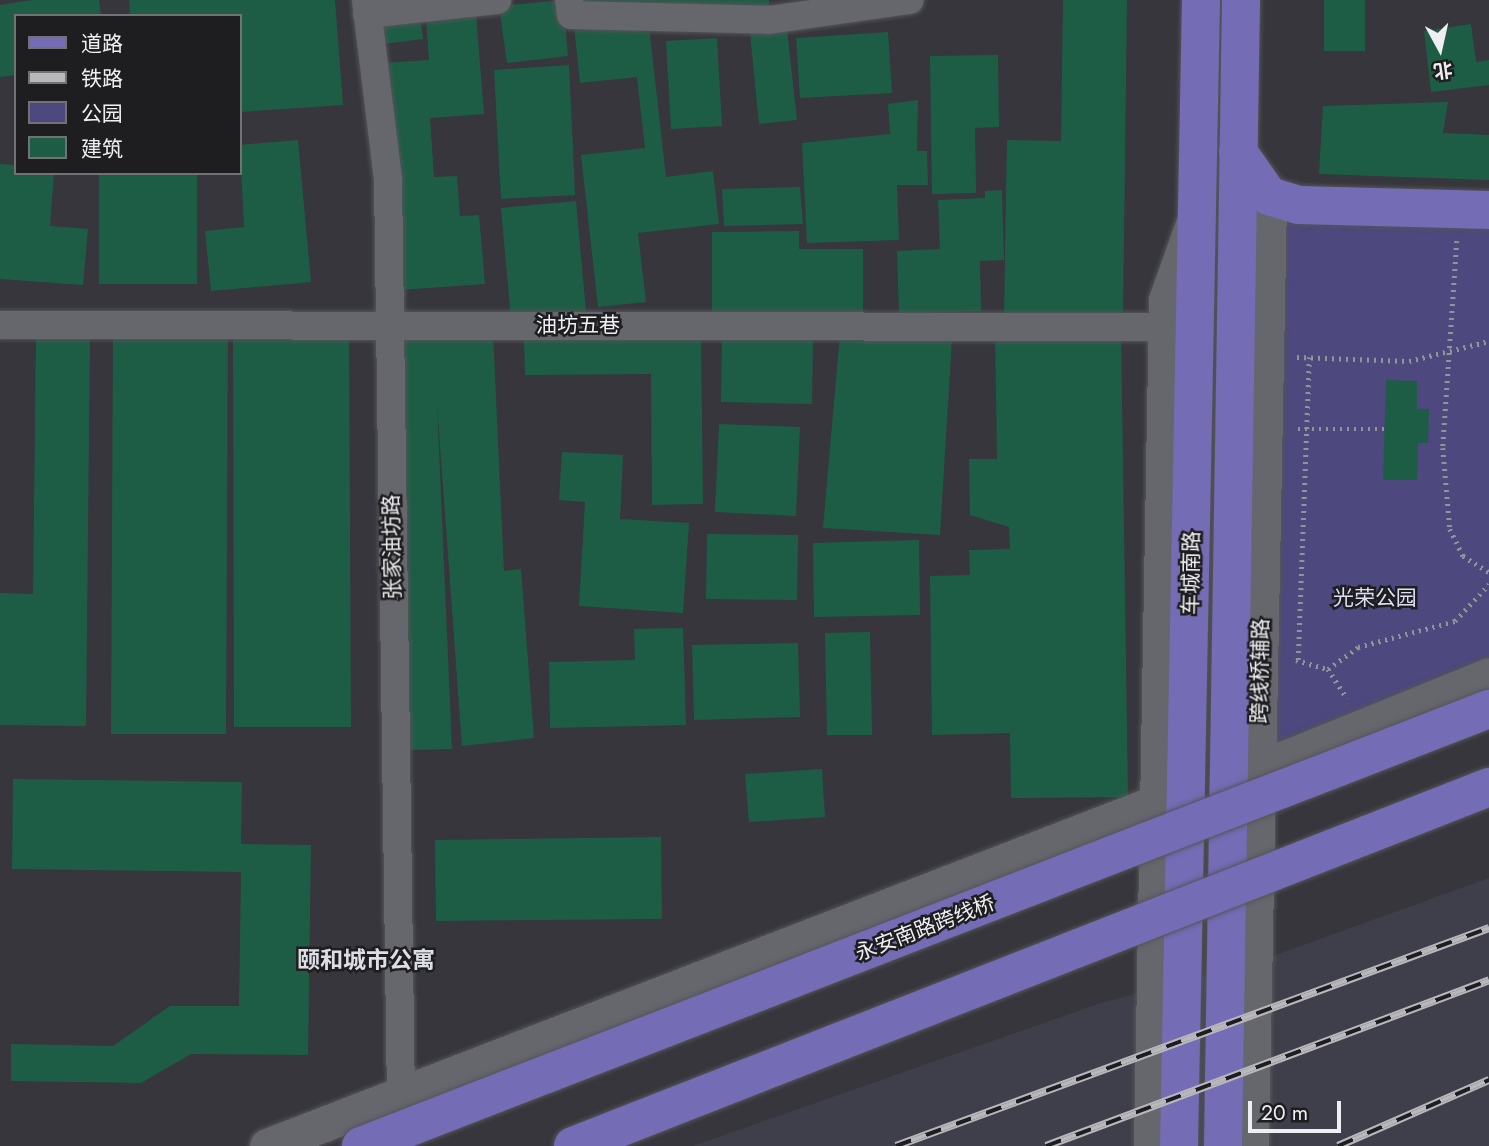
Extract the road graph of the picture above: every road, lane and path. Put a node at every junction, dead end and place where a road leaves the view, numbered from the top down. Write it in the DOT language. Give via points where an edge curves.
graph roads {
  1 [pos="497,0"];
  2 [pos="569,0"];
  3 [pos="910,0"];
  4 [pos="1201,0"];
  5 [pos="1241,0"];
  6 [pos="367,7"];
  7 [pos="1238,152"];
  8 [pos="1269,196"];
  9 [pos="1474,210"];
  10 [pos="1196,214"];
  11 [pos="0,325"];
  12 [pos="389,325"];
  13 [pos="1155,327"];
  14 [pos="1489,341"];
  15 [pos="1450,354"];
  16 [pos="1266,356"];
  17 [pos="1309,357"];
  18 [pos="1264,428"];
  19 [pos="1307,429"];
  20 [pos="1384,429"];
  21 [pos="1489,572"];
  22 [pos="1489,584"];
  23 [pos="1260,660"];
  24 [pos="1298,660"];
  25 [pos="1328,668"];
  26 [pos="1489,675"];
  27 [pos="1489,709"];
  28 [pos="1357,729"];
  29 [pos="1258,769"];
  30 [pos="1489,788"];
  31 [pos="1157,802"];
  32 [pos="401,1095"];
  33 [pos="267,1146"];
  34 [pos="361,1146"];
  35 [pos="573,1146"];
  36 [pos="1151,1146"];
  37 [pos="1179,1146"];
  38 [pos="1223,1146"];
  39 [pos="1251,1146"];
  1 -- 6 [label="street"];
  2 -- 3 [label="street" via="571,15 769,20"];
  4 -- 10 [label="main road, 车城南路"];
  5 -- 7 [label="main road, 车城南路"];
  6 -- 12 [label="street, 张家油坊路" via="388,180"];
  7 -- 8 [label="main road"];
  7 -- 38 [label="main road, 车城南路"];
  8 -- 9 [label="main road" via="1298,205"];
  8 -- 16 [label="street, 跨线桥辅路"];
  9 -- 15 [label="path"];
  10 -- 31 [label="street" via="1166,300"];
  10 -- 37 [label="main road, 车城南路"];
  11 -- 12 [label="street, 油坊五巷"];
  12 -- 13 [label="street, 油坊五巷"];
  12 -- 32 [label="street, 张家油坊路"];
  14 -- 15 [label="path"];
  15 -- 17 [label="path" via="1409,361"];
  15 -- 21 [label="path" via="1443,448 1450,529 1463,556"];
  16 -- 17 [label="path"];
  16 -- 18 [label="street, 跨线桥辅路"];
  17 -- 19 [label="path"];
  18 -- 19 [label="path"];
  18 -- 23 [label="street, 跨线桥辅路"];
  19 -- 20 [label="path"];
  19 -- 24 [label="path"];
  22 -- 25 [label="path" via="1455,621 1358,647"];
  23 -- 24 [label="path"];
  23 -- 29 [label="street, 跨线桥辅路"];
  24 -- 25 [label="path"];
  25 -- 28 [label="path"];
  26 -- 28 [label="street"];
  27 -- 34 [label="main road, 永安南路跨线桥, bridge"];
  28 -- 29 [label="street"];
  29 -- 39 [label="street, 跨线桥辅路"];
  30 -- 35 [label="main road, bridge"];
  31 -- 32 [label="street"];
  31 -- 36 [label="street"];
  32 -- 33 [label="street"];
}
